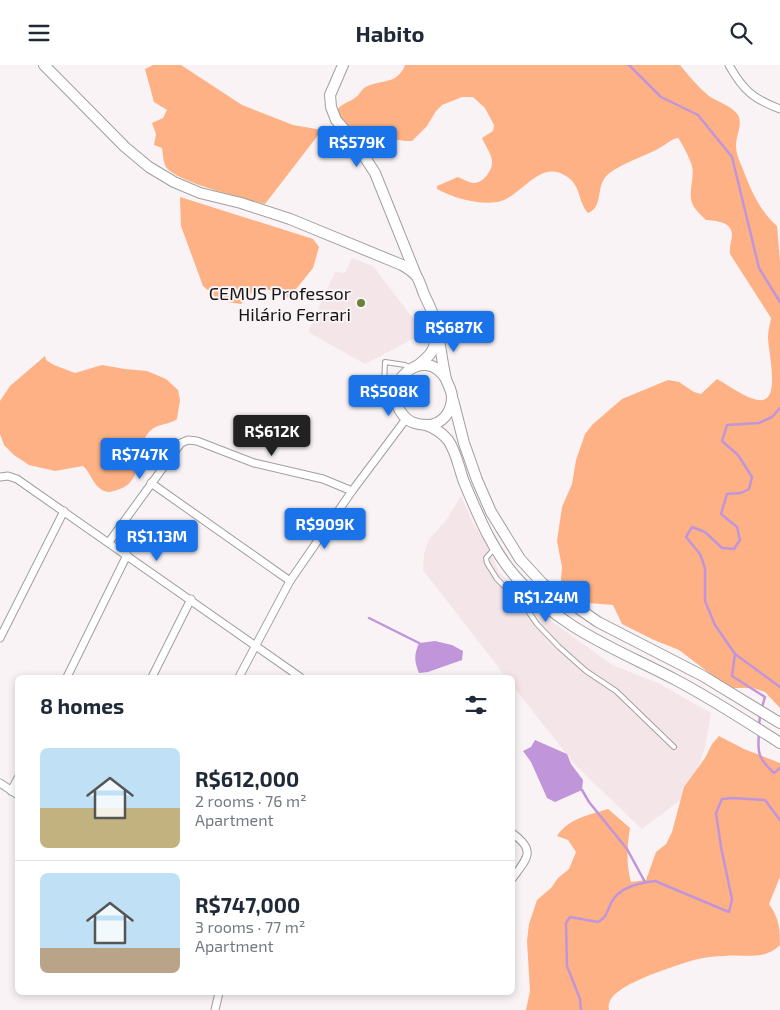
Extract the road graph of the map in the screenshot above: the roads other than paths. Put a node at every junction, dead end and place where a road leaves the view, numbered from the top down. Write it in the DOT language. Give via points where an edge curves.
graph roads {
  1 [pos="44,65"];
  2 [pos="343,65"];
  3 [pos="729,65"];
  4 [pos="780,109"];
  5 [pos="416,275"];
  6 [pos="437,332"];
  7 [pos="414,367"];
  8 [pos="400,379"];
  9 [pos="446,379"];
  10 [pos="384,385"];
  11 [pos="452,397"];
  12 [pos="399,408"];
  13 [pos="406,419"];
  14 [pos="426,425"];
  15 [pos="0,477"];
  16 [pos="151,483"];
  17 [pos="352,491"];
  18 [pos="64,511"];
  19 [pos="109,542"];
  20 [pos="494,549"];
  21 [pos="127,555"];
  22 [pos="290,581"];
  23 [pos="191,599"];
  24 [pos="0,637"];
  25 [pos="256,645"];
  26 [pos="68,675"];
  27 [pos="153,675"];
  28 [pos="240,675"];
  29 [pos="297,675"];
  30 [pos="780,723"];
  31 [pos="780,743"];
  32 [pos="674,747"];
  33 [pos="0,783"];
  34 [pos="14,793"];
  35 [pos="515,835"];
  36 [pos="515,875"];
  37 [pos="219,995"];
  38 [pos="215,1010"];
  1 -- 5 [label="main road" via="125,147 174,182 200,193 290,219 402,265"];
  2 -- 5 [label="main road" via="330,95 331,107 336,120 375,173"];
  3 -- 4 [label="street" via="739,83 753,97"];
  5 -- 6 [label="main road" via="434,316"];
  6 -- 7 [label="main road" via="432,353"];
  6 -- 9 [label="main road"];
  7 -- 8 [label="main road"];
  7 -- 9 [label="main road" via="436,367"];
  7 -- 10 [label="lane" via="385,362"];
  8 -- 10 [label="lane"];
  8 -- 12 [label="main road" via="396,397"];
  9 -- 11 [label="main road"];
  10 -- 12 [label="lane" via="377,390 374,403 381,401"];
  11 -- 14 [label="main road" via="447,415 439,422"];
  11 -- 30 [label="main road" via="464,443 491,512 520,559 543,584 598,622 703,676"];
  12 -- 13 [label="main road"];
  13 -- 14 [label="main road"];
  13 -- 17 [label="street"];
  14 -- 20 [label="main road" via="439,431 451,446"];
  15 -- 18 [label="street" via="18,479"];
  16 -- 17 [label="street" via="181,443 191,440 254,463 323,479"];
  16 -- 19 [label="street"];
  16 -- 22 [label="street"];
  17 -- 22 [label="street"];
  18 -- 19 [label="street"];
  18 -- 24 [label="street"];
  19 -- 21 [label="street"];
  20 -- 31 [label="main road" via="526,589 566,622 687,686"];
  20 -- 32 [label="lane" via="486,558 487,563 502,585 517,595 537,624 586,671 616,691"];
  21 -- 23 [label="street"];
  21 -- 26 [label="street"];
  22 -- 25 [label="street"];
  23 -- 25 [label="street"];
  23 -- 27 [label="street"];
  25 -- 28 [label="street"];
  25 -- 29 [label="street"];
  33 -- 34 [label="street"];
  35 -- 36 [label="street" via="524,841 527,857"];
  37 -- 38 [label="street"];
}
